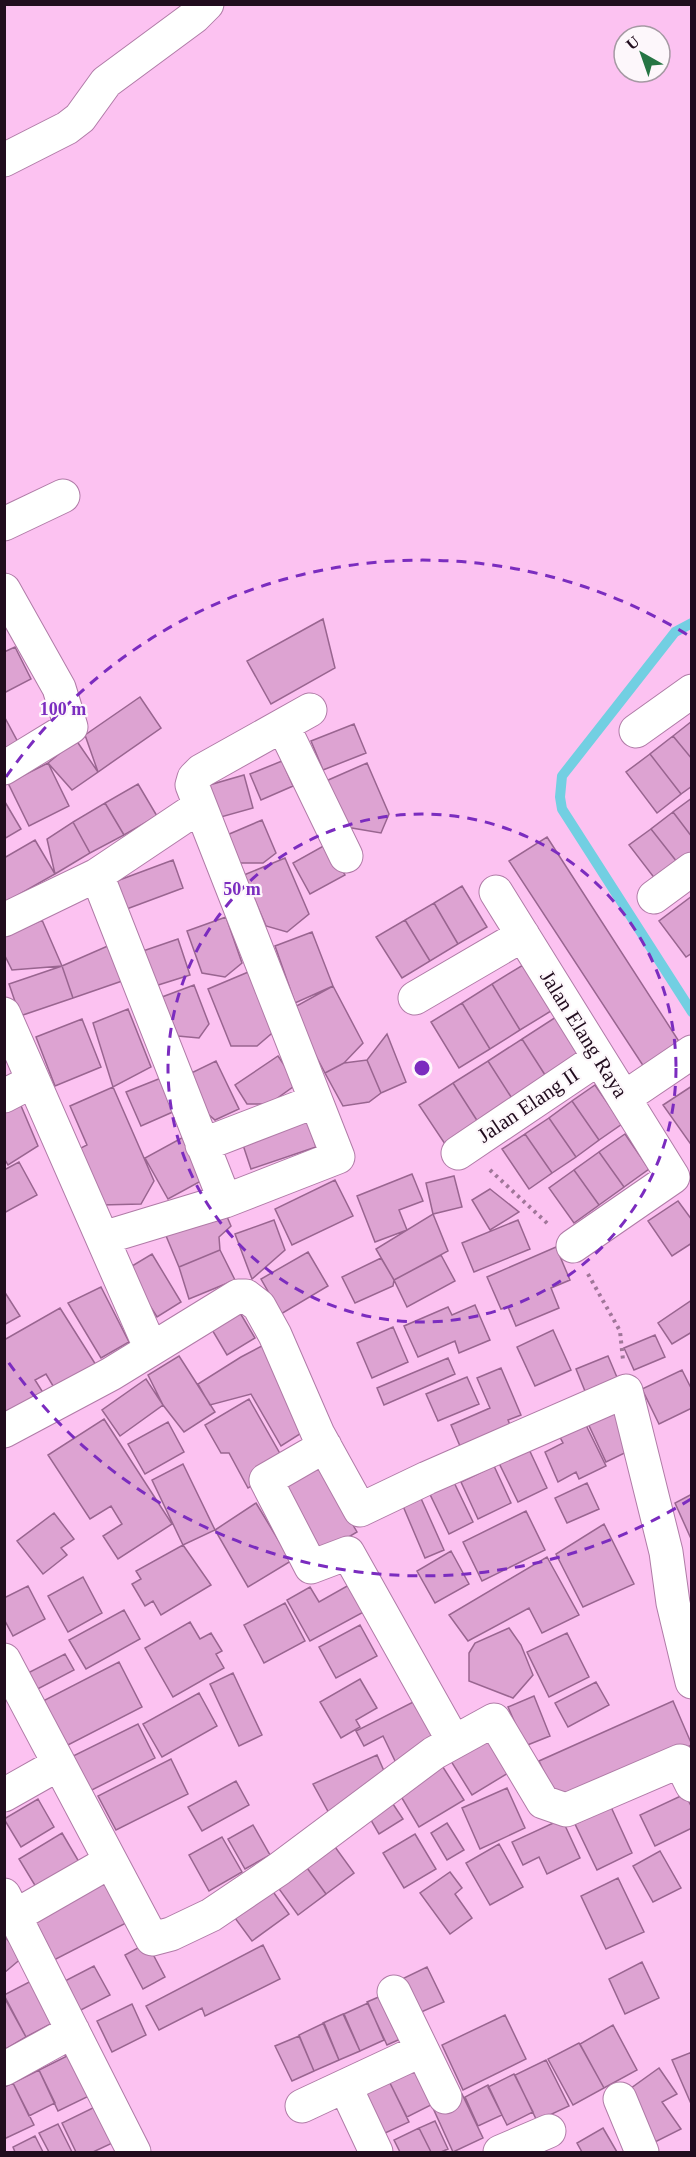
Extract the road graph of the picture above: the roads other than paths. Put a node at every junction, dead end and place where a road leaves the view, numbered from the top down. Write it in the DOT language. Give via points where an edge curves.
graph roads {
  1 [pos="207,4"];
  2 [pos="4,160"];
  3 [pos="63,496"];
  4 [pos="4,524"];
  5 [pos="4,590"];
  6 [pos="692,691"];
  7 [pos="310,710"];
  8 [pos="283,726"];
  9 [pos="636,731"];
  10 [pos="4,768"];
  11 [pos="200,806"];
  12 [pos="346,856"];
  13 [pos="692,869"];
  14 [pos="97,875"];
  15 [pos="496,892"];
  16 [pos="654,897"];
  17 [pos="4,920"];
  18 [pos="523,935"];
  19 [pos="415,998"];
  20 [pos="4,1014"];
  21 [pos="688,1055"];
  22 [pos="599,1058"];
  23 [pos="33,1081"];
  24 [pos="4,1096"];
  25 [pos="624,1098"];
  26 [pos="316,1101"];
  27 [pos="202,1145"];
  28 [pos="458,1153"];
  29 [pos="225,1201"];
  30 [pos="103,1238"];
  31 [pos="573,1246"];
  32 [pos="152,1349"];
  33 [pos="4,1431"];
  34 [pos="325,1446"];
  35 [pos="4,1660"];
  36 [pos="692,1682"];
  37 [pos="454,1742"];
  38 [pos="688,1768"];
  39 [pos="50,1769"];
  40 [pos="4,1795"];
  41 [pos="97,1869"];
  42 [pos="10,1906"];
  43 [pos="394,1992"];
  44 [pos="73,2031"];
  45 [pos="422,2050"];
  46 [pos="4,2068"];
  47 [pos="345,2086"];
  48 [pos="445,2097"];
  49 [pos="620,2099"];
  50 [pos="302,2106"];
  51 [pos="549,2131"];
  52 [pos="134,2152"];
  53 [pos="376,2152"];
  54 [pos="500,2152"];
  55 [pos="642,2152"];
  1 -- 2 [label="street" via="106,82 80,118 67,128"];
  3 -- 4 [label="street"];
  5 -- 10 [label="street" via="59,688 71,726"];
  6 -- 9 [label="street"];
  7 -- 8 [label="street"];
  8 -- 11 [label="street" via="201,771 192,785"];
  8 -- 12 [label="street"];
  11 -- 14 [label="street"];
  11 -- 26 [label="street"];
  13 -- 16 [label="street"];
  14 -- 17 [label="street"];
  14 -- 27 [label="street"];
  15 -- 18 [label="street, Jalan Elang Raya"];
  18 -- 19 [label="street"];
  18 -- 22 [label="street, Jalan Elang Raya"];
  20 -- 23 [label="street"];
  21 -- 25 [label="street"];
  22 -- 25 [label="street, Jalan Elang Raya"];
  22 -- 28 [label="street, Jalan Elang II"];
  23 -- 24 [label="street"];
  23 -- 30 [label="street"];
  25 -- 31 [label="street, Jalan Elang Raya" via="673,1177"];
  26 -- 27 [label="street"];
  26 -- 29 [label="street" via="338,1156"];
  27 -- 29 [label="street"];
  29 -- 30 [label="street"];
  30 -- 32 [label="street"];
  32 -- 33 [label="street"];
  32 -- 34 [label="street" via="238,1296 246,1296 258,1306 275,1335"];
  34 -- 36 [label="street" via="360,1510 626,1391 666,1552"];
  34 -- 37 [label="street" via="266,1480 311,1568 348,1553"];
  35 -- 37 [label="street" via="152,1939 212,1915"];
  37 -- 38 [label="street" via="494,1720 543,1802 566,1810"];
  39 -- 40 [label="street"];
  41 -- 42 [label="street"];
  42 -- 44 [label="street"];
  43 -- 45 [label="street"];
  44 -- 46 [label="street"];
  44 -- 52 [label="street"];
  45 -- 47 [label="street"];
  45 -- 48 [label="street"];
  47 -- 50 [label="street"];
  47 -- 53 [label="street"];
  49 -- 55 [label="street"];
  51 -- 54 [label="street"];
}
